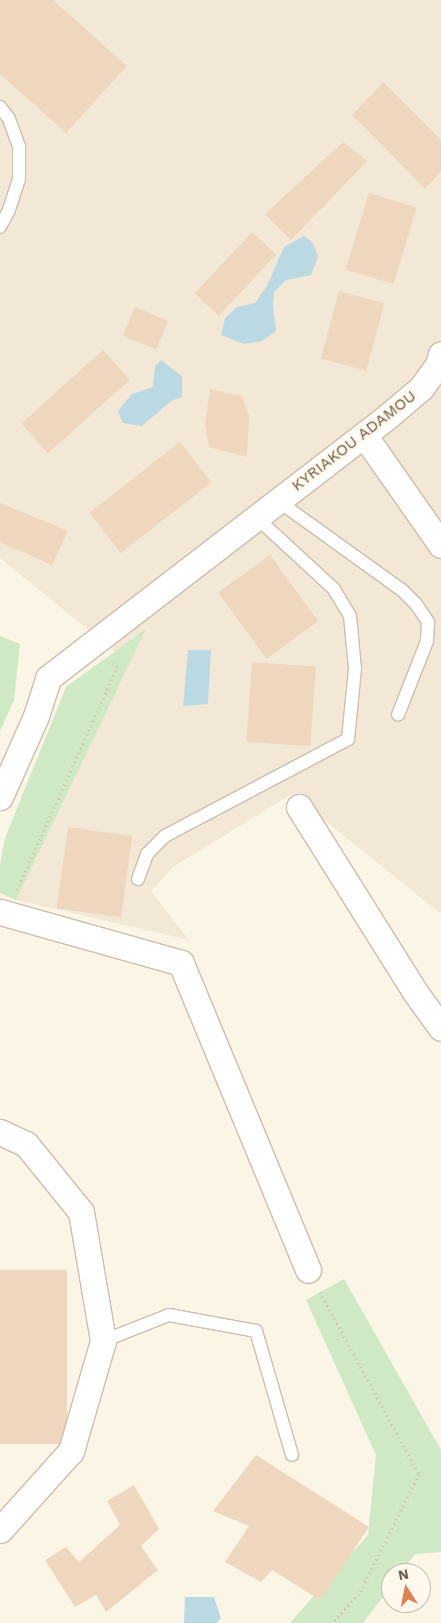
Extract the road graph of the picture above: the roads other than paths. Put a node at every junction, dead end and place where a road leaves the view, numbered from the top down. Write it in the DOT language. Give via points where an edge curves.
graph roads {
  1 [pos="0,107"];
  2 [pos="0,227"];
  3 [pos="441,354"];
  4 [pos="364,436"];
  5 [pos="278,501"];
  6 [pos="256,517"];
  7 [pos="441,545"];
  8 [pos="398,715"];
  9 [pos="0,797"];
  10 [pos="299,807"];
  11 [pos="138,879"];
  12 [pos="3,913"];
  13 [pos="441,1028"];
  14 [pos="0,1132"];
  15 [pos="308,1270"];
  16 [pos="102,1341"];
  17 [pos="292,1455"];
  18 [pos="0,1530"];
  1 -- 2 [label="lane" via="9,119 18,146 19,179"];
  3 -- 4 [label="street, KYRIAKOU ADAMOU" via="438,365 421,388"];
  4 -- 5 [label="street, KYRIAKOU ADAMOU"];
  4 -- 7 [label="street"];
  5 -- 6 [label="street, KYRIAKOU ADAMOU"];
  5 -- 8 [label="lane" via="402,590 428,622 427,641"];
  6 -- 9 [label="street, KYRIAKOU ADAMOU" via="48,678 36,716"];
  6 -- 11 [label="lane" via="334,589 350,616 355,669 348,739 165,836 147,854"];
  10 -- 13 [label="street"];
  12 -- 15 [label="street" via="181,963"];
  14 -- 16 [label="street" via="26,1144 81,1212"];
  16 -- 17 [label="lane" via="169,1316 256,1331"];
  16 -- 18 [label="street" via="70,1452"];
}
